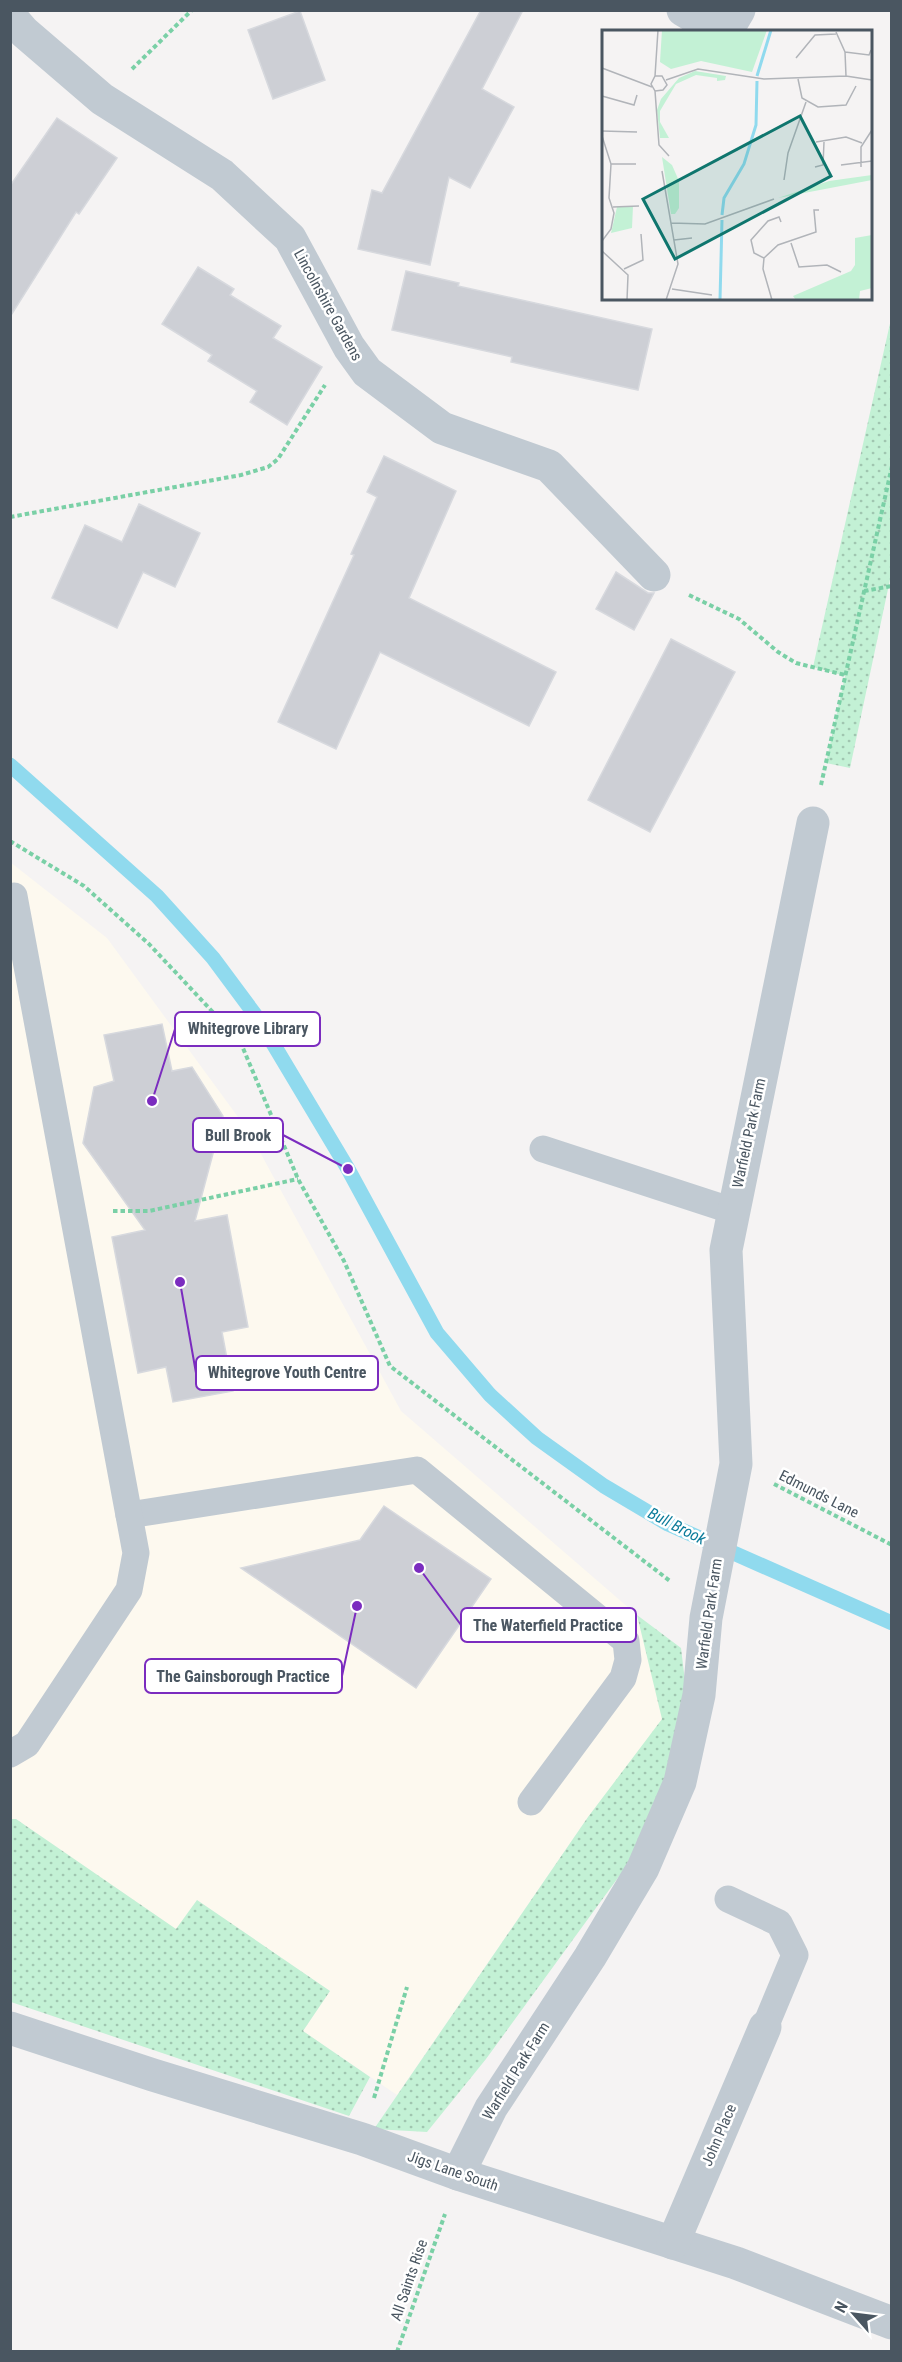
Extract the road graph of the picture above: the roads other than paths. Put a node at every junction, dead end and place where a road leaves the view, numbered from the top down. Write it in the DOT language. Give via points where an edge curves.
graph roads {
  1 [pos="683,10"];
  2 [pos="739,10"];
  3 [pos="717,30"];
  4 [pos="727,30"];
  5 [pos="15,31"];
  6 [pos="654,575"];
  7 [pos="813,823"];
  8 [pos="14,896"];
  9 [pos="543,1149"];
  10 [pos="734,1211"];
  11 [pos="129,1515"];
  12 [pos="10,1754"];
  13 [pos="531,1802"];
  14 [pos="728,1899"];
  15 [pos="765,2027"];
  16 [pos="10,2028"];
  17 [pos="458,2174"];
  18 [pos="673,2243"];
  19 [pos="891,2324"];
  1 -- 3 [label="street"];
  2 -- 4 [label="street"];
  5 -- 6 [label="street, Lincolnshire Gardens" via="102,99 222,175 290,238 349,347 367,372 442,428 549,466"];
  7 -- 10 [label="street, Warfield Park Farm"];
  8 -- 11 [label="lane"];
  9 -- 10 [label="lane"];
  10 -- 17 [label="street, Warfield Park Farm" via="726,1250 736,1464 706,1618 699,1695 680,1782 643,1868 491,2108"];
  11 -- 12 [label="lane" via="136,1553 129,1590 27,1744"];
  11 -- 13 [label="lane" via="417,1470 626,1641 628,1660 622,1678"];
  14 -- 15 [label="lane" via="779,1923 795,1955"];
  15 -- 18 [label="street, John Place"];
  16 -- 17 [label="street, Jigs Lane South" via="362,2139"];
  17 -- 18 [label="street, Jigs Lane South"];
  18 -- 19 [label="street, Jigs Lane South" via="736,2263"];
}
